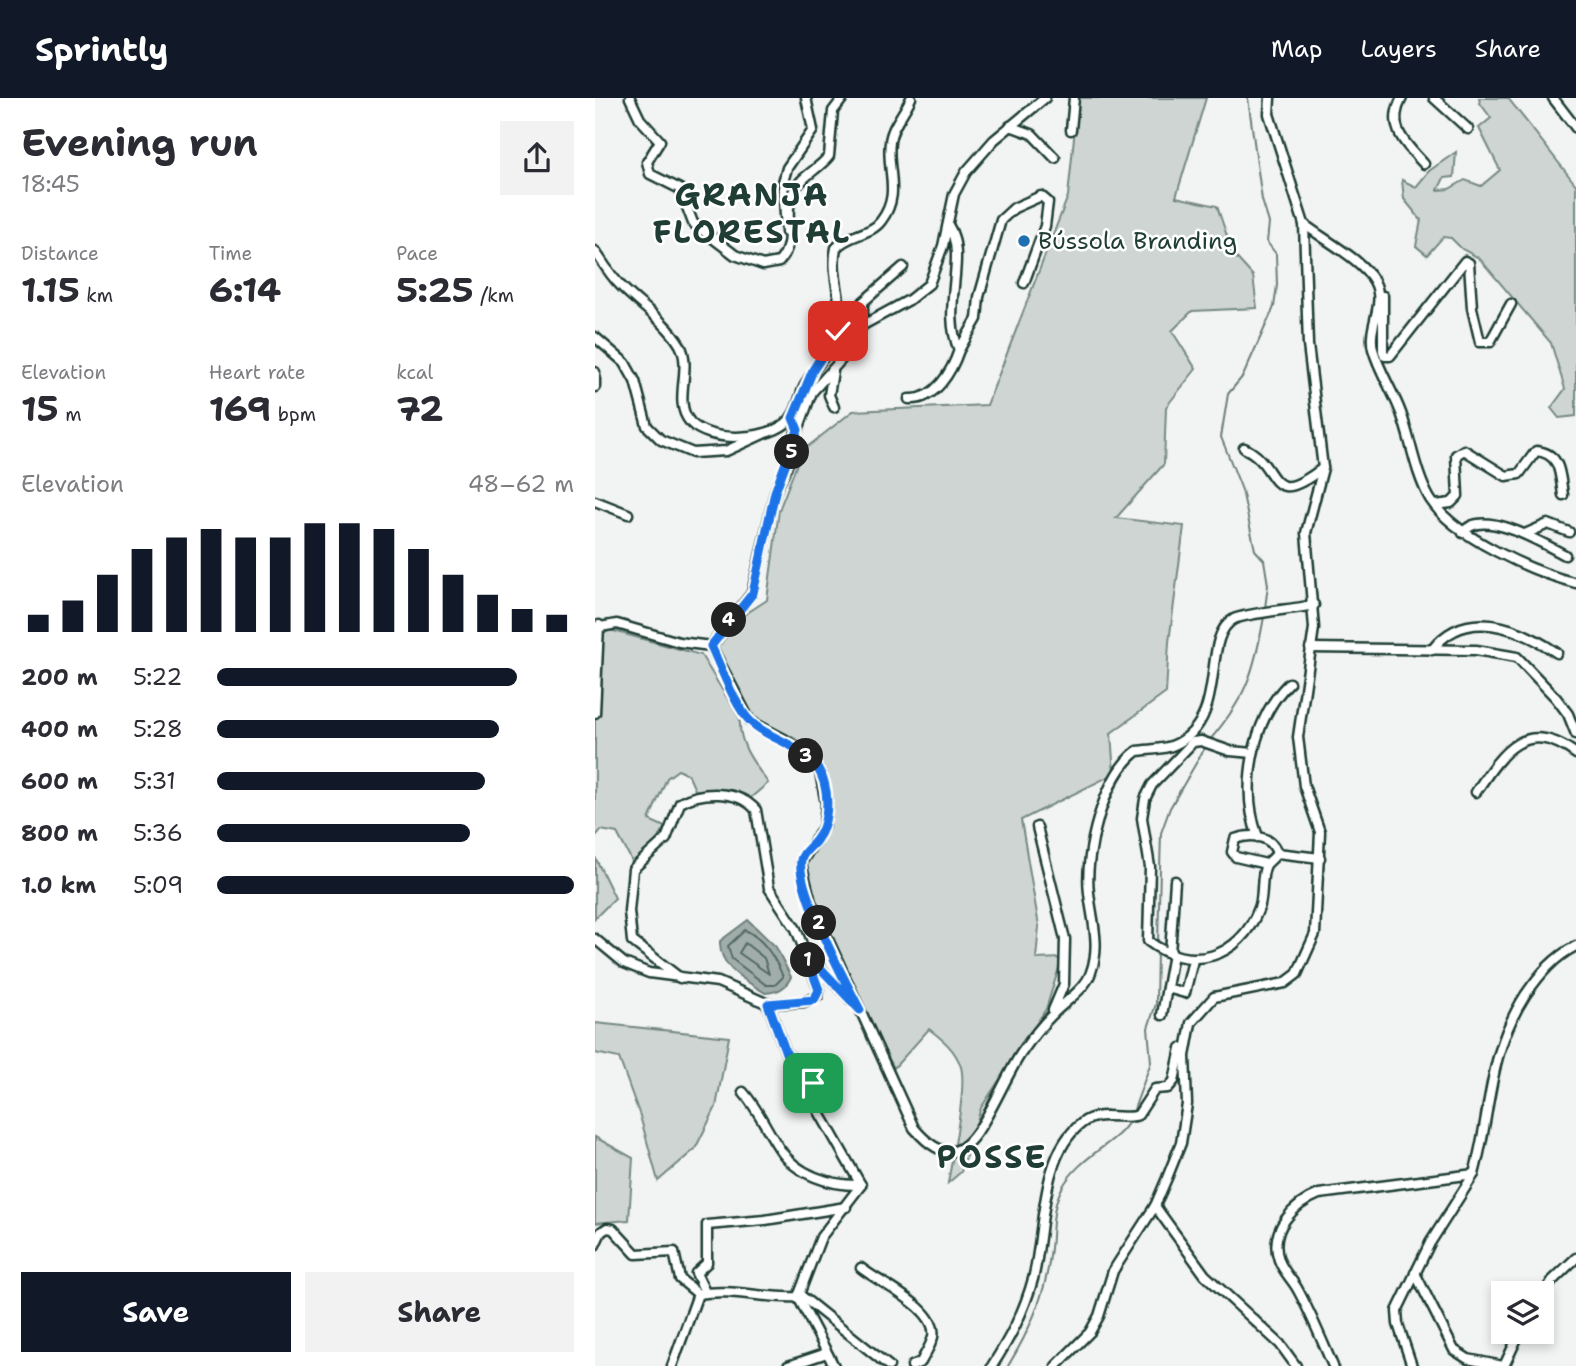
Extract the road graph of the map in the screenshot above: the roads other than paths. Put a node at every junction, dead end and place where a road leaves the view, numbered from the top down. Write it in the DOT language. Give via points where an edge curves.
graph roads {
  1 [pos="630,98"];
  2 [pos="806,98"];
  3 [pos="843,98"];
  4 [pos="911,98"];
  5 [pos="1045,98"];
  6 [pos="1074,98"];
  7 [pos="1270,98"];
  8 [pos="1402,98"];
  9 [pos="1434,98"];
  10 [pos="1553,98"];
  11 [pos="1010,126"];
  12 [pos="1576,128"];
  13 [pos="1468,129"];
  14 [pos="1071,130"];
  15 [pos="1055,158"];
  16 [pos="1424,164"];
  17 [pos="1304,224"];
  18 [pos="948,225"];
  19 [pos="790,241"];
  20 [pos="595,251"];
  21 [pos="903,267"];
  22 [pos="1024,282"];
  23 [pos="1377,287"];
  24 [pos="1511,304"];
  25 [pos="863,325"];
  26 [pos="595,337"];
  27 [pos="959,350"];
  28 [pos="834,368"];
  29 [pos="595,372"];
  30 [pos="595,387"];
  31 [pos="909,399"];
  32 [pos="834,407"];
  33 [pos="793,418"];
  34 [pos="798,430"];
  35 [pos="763,434"];
  36 [pos="1244,448"];
  37 [pos="1323,468"];
  38 [pos="1563,495"];
  39 [pos="595,501"];
  40 [pos="1436,505"];
  41 [pos="628,514"];
  42 [pos="1569,532"];
  43 [pos="1463,533"];
  44 [pos="1525,534"];
  45 [pos="1565,555"];
  46 [pos="1576,583"];
  47 [pos="1314,605"];
  48 [pos="597,627"];
  49 [pos="711,646"];
  50 [pos="1310,648"];
  51 [pos="1432,650"];
  52 [pos="1557,653"];
  53 [pos="1289,683"];
  54 [pos="595,713"];
  55 [pos="1576,734"];
  56 [pos="1254,752"];
  57 [pos="1576,754"];
  58 [pos="1476,792"];
  59 [pos="1037,827"];
  60 [pos="1258,837"];
  61 [pos="1277,853"];
  62 [pos="1320,858"];
  63 [pos="1266,864"];
  64 [pos="1175,881"];
  65 [pos="595,939"];
  66 [pos="1576,946"];
  67 [pos="805,952"];
  68 [pos="1172,954"];
  69 [pos="1193,960"];
  70 [pos="680,978"];
  71 [pos="1167,988"];
  72 [pos="768,1004"];
  73 [pos="860,1010"];
  74 [pos="1163,1015"];
  75 [pos="1051,1016"];
  76 [pos="1188,1033"];
  77 [pos="743,1093"];
  78 [pos="1473,1174"];
  79 [pos="860,1185"];
  80 [pos="1155,1206"];
  81 [pos="846,1207"];
  82 [pos="595,1245"];
  83 [pos="1576,1258"];
  84 [pos="862,1268"];
  85 [pos="1415,1273"];
  86 [pos="1552,1281"];
  87 [pos="701,1293"];
  88 [pos="799,1296"];
  89 [pos="1514,1344"];
  90 [pos="827,1353"];
  91 [pos="672,1366"];
  92 [pos="788,1366"];
  93 [pos="834,1366"];
  94 [pos="889,1366"];
  95 [pos="912,1366"];
  96 [pos="992,1366"];
  97 [pos="1056,1366"];
  98 [pos="1296,1366"];
  99 [pos="1333,1366"];
  100 [pos="1412,1366"];
  101 [pos="1503,1366"];
  1 -- 19 [label="street" via="640,119 660,141 646,162 647,169 680,189 700,230 735,256 763,265 779,262"];
  2 -- 19 [label="street" via="813,130 787,168 783,182 782,207"];
  3 -- 19 [label="street" via="833,111 829,156 794,188"];
  4 -- 33 [label="street" via="890,139 894,184 888,210 877,225 836,248 838,331 813,370"];
  5 -- 11 [label="street"];
  6 -- 14 [label="street"];
  7 -- 17 [label="street" via="1269,114"];
  8 -- 16 [label="street" via="1394,124"];
  9 -- 13 [label="street"];
  10 -- 12 [label="street"];
  11 -- 15 [label="street" via="1032,134"];
  11 -- 18 [label="street" via="959,183"];
  17 -- 23 [label="street" via="1366,270"];
  17 -- 37 [label="street" via="1308,345"];
  18 -- 25 [label="street" via="929,284"];
  18 -- 27 [label="street" via="956,245 950,319"];
  20 -- 35 [label="street" via="611,276 667,327 681,346 686,360 682,400 690,422 721,436"];
  21 -- 25 [label="street" via="868,294 861,308"];
  22 -- 27 [label="street" via="1045,226 1048,202 1041,196 1014,208 1001,220 977,319"];
  23 -- 24 [label="street" via="1385,309 1385,356 1399,346 1465,261 1469,263 1480,342 1490,342"];
  23 -- 40 [label="street" via="1373,350"];
  25 -- 28 [label="street"];
  26 -- 35 [label="street" via="625,363 647,426 661,440 693,453 726,451"];
  27 -- 31 [label="street" via="949,376 922,398"];
  28 -- 32 [label="street" via="829,395"];
  28 -- 34 [label="street" via="812,392"];
  29 -- 30 [label="street"];
  33 -- 34 [label="street"];
  33 -- 35 [label="street"];
  34 -- 49 [label="street" via="775,492 753,593"];
  36 -- 37 [label="street" via="1282,485 1302,484"];
  37 -- 47 [label="street" via="1305,543"];
  38 -- 40 [label="street" via="1557,463 1548,453 1536,451 1519,474 1506,476 1464,450 1455,462 1458,496 1451,503"];
  39 -- 41 [label="street"];
  40 -- 43 [label="street"];
  42 -- 44 [label="street" via="1548,524"];
  43 -- 44 [label="street" via="1479,522"];
  43 -- 46 [label="street"];
  44 -- 45 [label="street"];
  47 -- 50 [label="street"];
  47 -- 75 [label="street" via="1235,619 1218,641 1206,712 1193,732 1166,748 1137,751 1112,781 1088,873 1095,922 1091,974"];
  48 -- 49 [label="street" via="617,624"];
  48 -- 54 [label="street"];
  49 -- 73 [label="street" via="751,722 809,758 824,784 824,826 803,855 801,873"];
  50 -- 51 [label="street"];
  50 -- 62 [label="street" via="1300,763 1320,832"];
  51 -- 52 [label="street" via="1450,631 1481,625 1529,635"];
  51 -- 55 [label="street" via="1476,650 1517,657 1562,706"];
  53 -- 56 [label="street" via="1261,726"];
  56 -- 60 [label="street" via="1251,807"];
  56 -- 68 [label="street" via="1193,742 1145,799 1142,818 1150,883 1146,933 1148,941"];
  57 -- 58 [label="street" via="1554,741 1527,738 1495,763"];
  59 -- 75 [label="street" via="1066,951 1064,984"];
  60 -- 61 [label="street" via="1272,843"];
  60 -- 63 [label="street" via="1235,839 1232,852 1245,861"];
  61 -- 62 [label="street"];
  61 -- 63 [label="street"];
  62 -- 76 [label="street" via="1315,934 1297,974 1285,983 1214,997 1200,1010"];
  63 -- 69 [label="street" via="1253,922 1226,950"];
  64 -- 68 [label="street"];
  65 -- 70 [label="street" via="624,963"];
  66 -- 78 [label="street" via="1555,958 1509,1021 1497,1054 1485,1135"];
  67 -- 70 [label="street" via="769,888 753,805 703,793 680,803 666,839 632,875 632,941"];
  67 -- 72 [label="street" via="818,996 804,1002"];
  67 -- 73 [label="street"];
  68 -- 69 [label="street"];
  68 -- 71 [label="street"];
  69 -- 71 [label="street" via="1185,993"];
  70 -- 72 [label="street" via="718,982"];
  71 -- 74 [label="street"];
  72 -- 79 [label="street" via="786,1053 813,1083 817,1108"];
  73 -- 75 [label="street" via="914,1128 926,1142 950,1151 963,1148 979,1130 1002,1083"];
  76 -- 80 [label="street" via="1187,1104 1181,1143"];
  76 -- 96 [label="street" via="1174,1082 1155,1089 1138,1115 1095,1117 1069,1137 1045,1197 1027,1299 1017,1326"];
  77 -- 79 [label="street" via="788,1160 826,1183"];
  78 -- 85 [label="street"];
  78 -- 99 [label="street" via="1319,1194 1303,1200 1282,1223 1276,1244 1279,1261"];
  79 -- 81 [label="street"];
  80 -- 97 [label="street" via="1112,1271 1090,1332"];
  80 -- 98 [label="street" via="1205,1275 1280,1343"];
  81 -- 87 [label="street" via="707,1225 706,1263 696,1273"];
  81 -- 88 [label="street" via="821,1237"];
  82 -- 87 [label="street" via="607,1228 636,1254 674,1252 680,1279"];
  83 -- 86 [label="street"];
  84 -- 95 [label="street" via="921,1307 929,1318 933,1338 921,1362"];
  85 -- 100 [label="street" via="1397,1311"];
  85 -- 101 [label="street" via="1454,1350 1468,1359"];
  87 -- 88 [label="street" via="722,1290 771,1299"];
  87 -- 91 [label="street"];
  88 -- 90 [label="street"];
  88 -- 94 [label="street"];
  89 -- 101 [label="street"];
  90 -- 92 [label="street"];
  90 -- 93 [label="street"];
}
